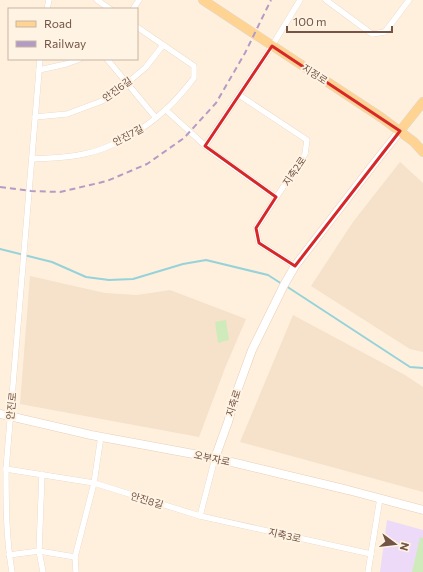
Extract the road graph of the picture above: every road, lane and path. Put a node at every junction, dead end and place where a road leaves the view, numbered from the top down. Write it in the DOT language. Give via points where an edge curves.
graph roads {
  1 [pos="97,0"];
  2 [pos="203,0"];
  3 [pos="300,0"];
  4 [pos="326,0"];
  5 [pos="410,0"];
  6 [pos="109,8"];
  7 [pos="138,29"];
  8 [pos="163,45"];
  9 [pos="272,46"];
  10 [pos="40,60"];
  11 [pos="77,60"];
  12 [pos="108,60"];
  13 [pos="39,70"];
  14 [pos="126,84"];
  15 [pos="239,95"];
  16 [pos="423,102"];
  17 [pos="166,110"];
  18 [pos="35,116"];
  19 [pos="156,118"];
  20 [pos="400,131"];
  21 [pos="205,146"];
  22 [pos="423,152"];
  23 [pos="32,159"];
  24 [pos="276,198"];
  25 [pos="295,266"];
  26 [pos="0,414"];
  27 [pos="10,416"];
  28 [pos="101,436"];
  29 [pos="215,458"];
  30 [pos="6,469"];
  31 [pos="42,474"];
  32 [pos="94,483"];
  33 [pos="380,498"];
  34 [pos="423,510"];
  35 [pos="200,516"];
  36 [pos="39,551"];
  37 [pos="371,554"];
  38 [pos="9,555"];
  39 [pos="75,557"];
  40 [pos="12,572"];
  41 [pos="43,572"];
  42 [pos="76,572"];
  43 [pos="368,572"];
  1 -- 6 [label="street"];
  2 -- 9 [label="main road, 지정로"];
  3 -- 9 [label="street"];
  4 -- 5 [label="street" via="372,34 385,32"];
  7 -- 8 [label="street"];
  8 -- 14 [label="street, 안진6길" via="146,67"];
  8 -- 17 [label="street, 안진7길" via="194,66 194,78"];
  9 -- 15 [label="street"];
  9 -- 20 [label="main road, 지정로"];
  10 -- 13 [label="street"];
  11 -- 13 [label="street"];
  12 -- 14 [label="street"];
  13 -- 18 [label="street"];
  14 -- 18 [label="street, 안진6길" via="102,101 67,114"];
  14 -- 19 [label="street"];
  15 -- 21 [label="street"];
  15 -- 24 [label="street, 지축2로" via="306,140 306,154"];
  16 -- 20 [label="main road"];
  17 -- 19 [label="street, 안진7길"];
  17 -- 21 [label="street"];
  18 -- 23 [label="street"];
  19 -- 23 [label="street, 안진7길" via="115,143 86,154"];
  20 -- 22 [label="main road, 지정로"];
  20 -- 25 [label="main road"];
  21 -- 24 [label="street"];
  23 -- 27 [label="street, 안진로"];
  24 -- 25 [label="street, 지축2로" via="256,228 259,243"];
  25 -- 29 [label="main road, 지축로" via="252,350"];
  26 -- 27 [label="main road, 오부자로"];
  27 -- 28 [label="main road, 오부자로"];
  27 -- 30 [label="street, 안진로"];
  28 -- 29 [label="main road, 오부자로"];
  28 -- 32 [label="street"];
  29 -- 33 [label="main road, 오부자로"];
  29 -- 35 [label="street, 지축로"];
  30 -- 31 [label="street, 안진8길"];
  30 -- 38 [label="street, 안진로"];
  31 -- 32 [label="street, 안진8길"];
  31 -- 36 [label="street"];
  32 -- 35 [label="street, 안진8길"];
  32 -- 39 [label="street"];
  33 -- 34 [label="main road, 오부자로"];
  33 -- 37 [label="street"];
  35 -- 37 [label="street, 지축3로"];
  36 -- 38 [label="street"];
  36 -- 39 [label="street"];
  36 -- 41 [label="street"];
  37 -- 43 [label="street"];
  38 -- 40 [label="street, 안진로"];
  39 -- 42 [label="street"];
}
